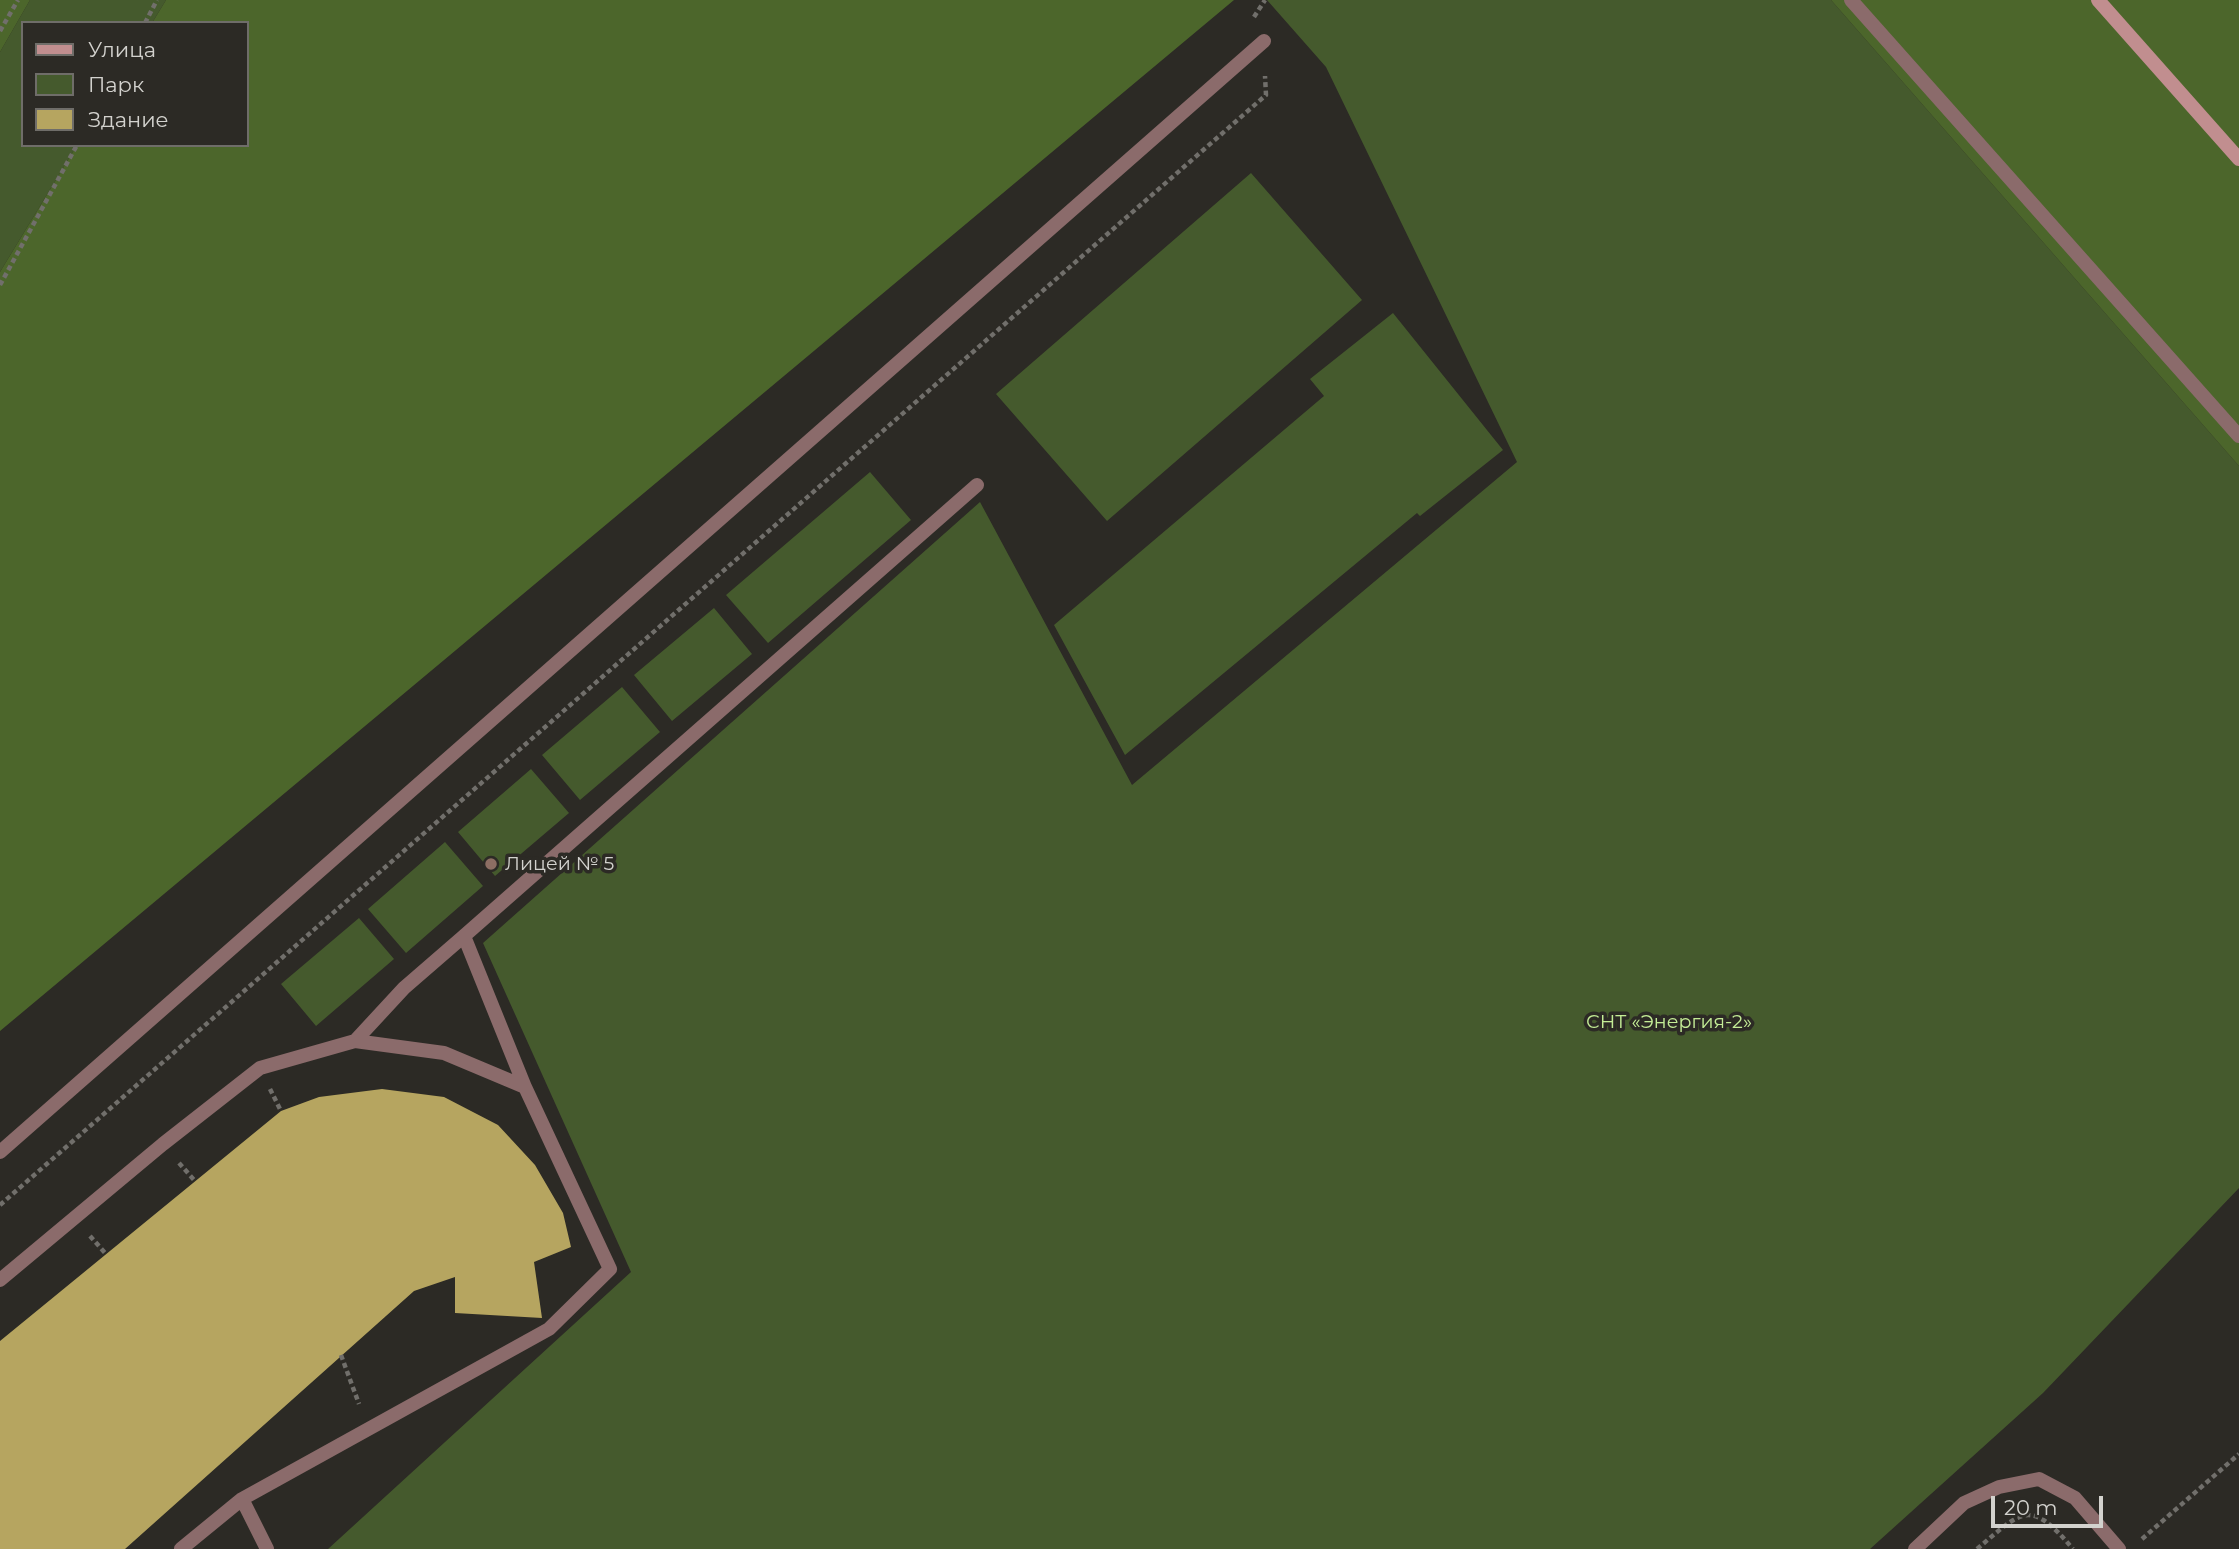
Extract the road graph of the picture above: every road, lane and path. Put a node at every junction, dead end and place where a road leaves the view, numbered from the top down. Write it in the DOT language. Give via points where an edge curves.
graph roads {
  1 [pos="18,0"];
  2 [pos="158,0"];
  3 [pos="1851,0"];
  4 [pos="2098,0"];
  5 [pos="146,21"];
  6 [pos="0,31"];
  7 [pos="1264,41"];
  8 [pos="76,147"];
  9 [pos="2239,159"];
  10 [pos="0,285"];
  11 [pos="2239,436"];
  12 [pos="977,485"];
  13 [pos="464,936"];
  14 [pos="355,1041"];
  15 [pos="525,1087"];
  16 [pos="0,1152"];
  17 [pos="0,1205"];
  18 [pos="0,1280"];
  19 [pos="2239,1454"];
  20 [pos="243,1499"];
  21 [pos="2139,1542"];
  22 [pos="181,1549"];
  23 [pos="267,1549"];
  24 [pos="1915,1549"];
  25 [pos="1977,1549"];
  26 [pos="2073,1549"];
  27 [pos="2119,1549"];
  1 -- 6 [label="path"];
  2 -- 5 [label="path"];
  3 -- 11 [label="lane"];
  4 -- 9 [label="street"];
  7 -- 16 [label="lane"];
  7 -- 17 [label="path" via="1266,96"];
  8 -- 10 [label="path"];
  12 -- 13 [label="lane"];
  13 -- 14 [label="lane" via="404,988"];
  13 -- 15 [label="lane"];
  14 -- 15 [label="lane" via="444,1053"];
  14 -- 18 [label="lane" via="260,1068"];
  15 -- 20 [label="lane" via="610,1269 549,1329"];
  19 -- 21 [label="path"];
  20 -- 22 [label="lane"];
  20 -- 23 [label="lane"];
  24 -- 27 [label="lane" via="1964,1503 1999,1487 2039,1479 2075,1498"];
  25 -- 26 [label="path" via="2017,1515 2038,1515"];
}
